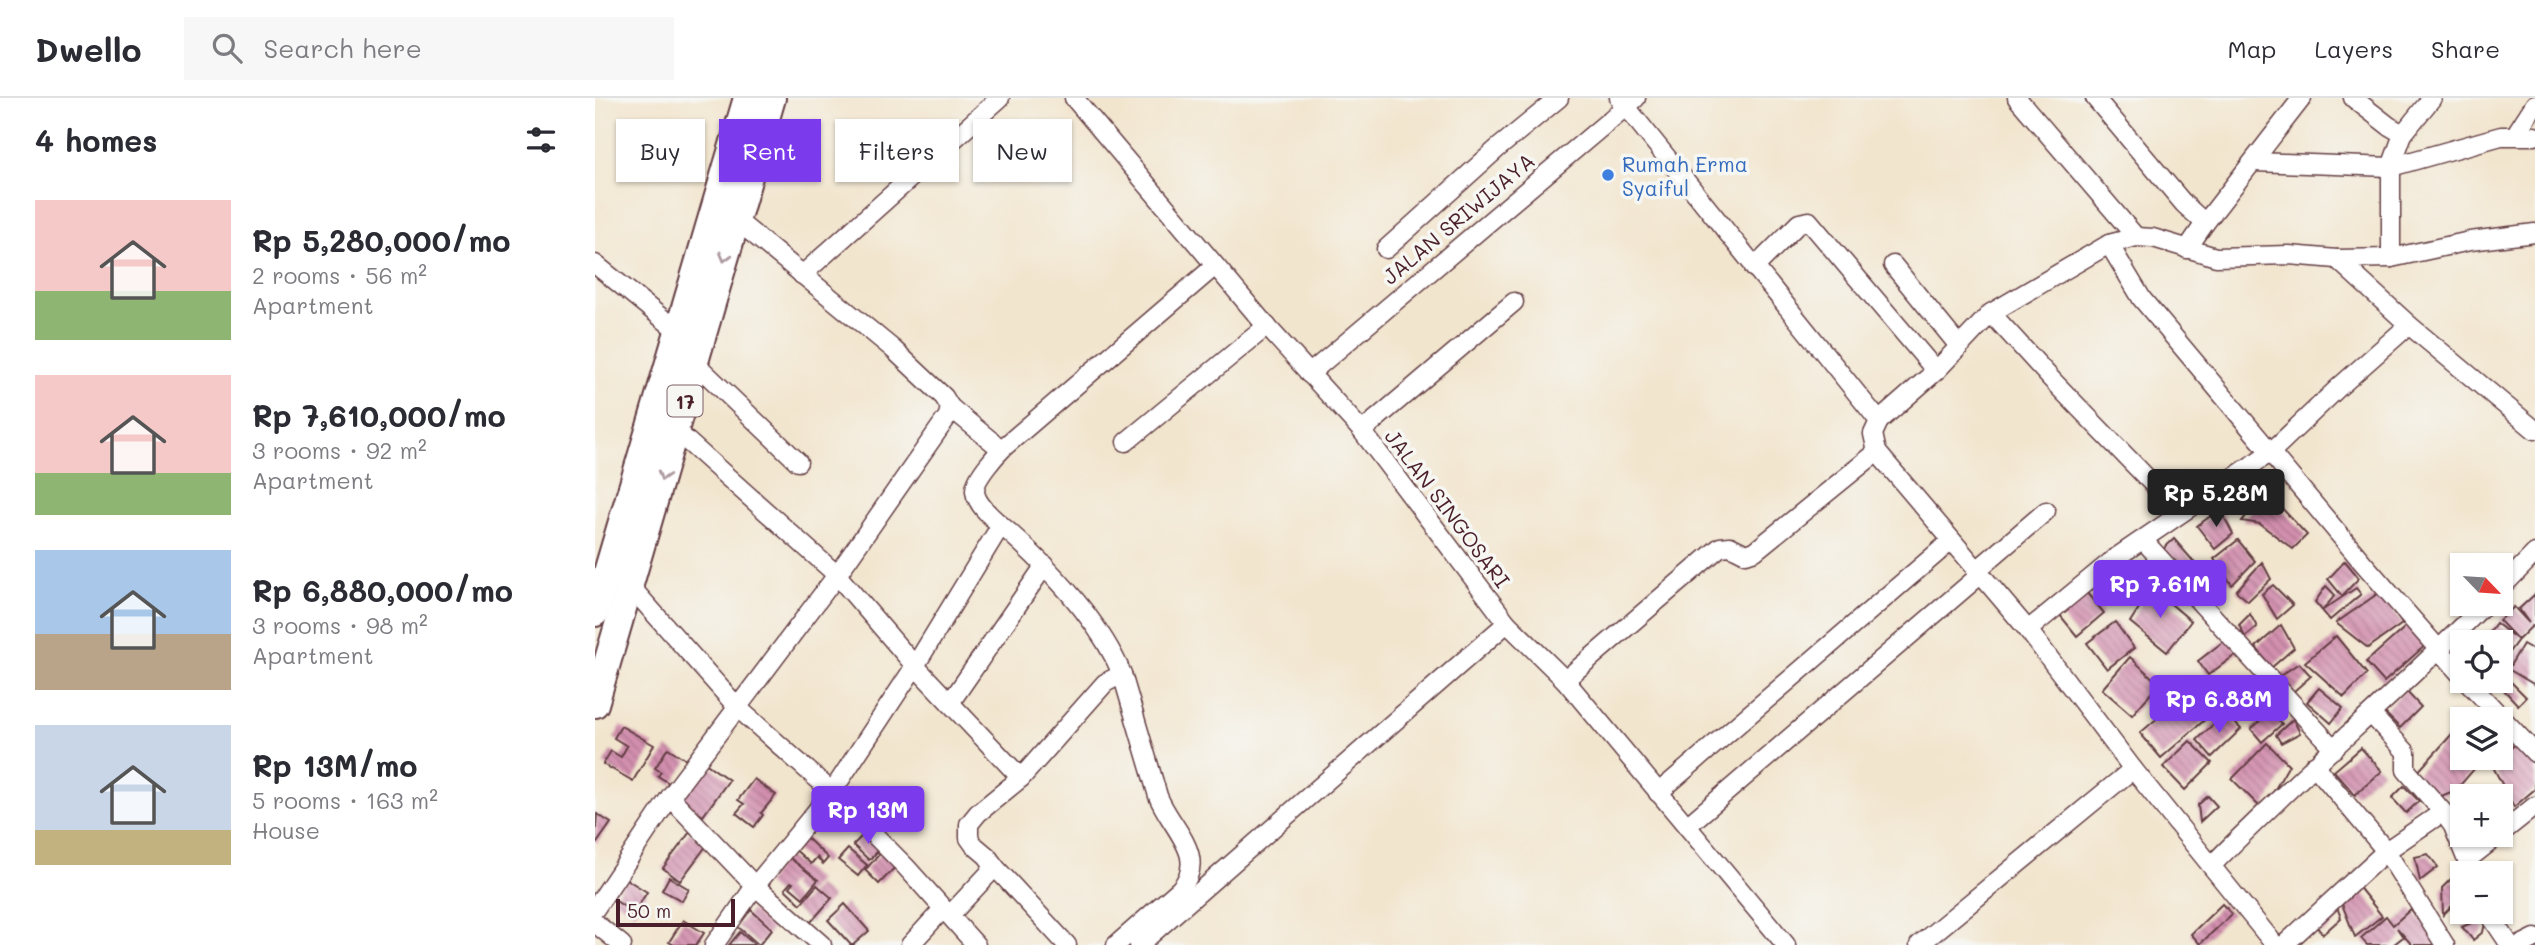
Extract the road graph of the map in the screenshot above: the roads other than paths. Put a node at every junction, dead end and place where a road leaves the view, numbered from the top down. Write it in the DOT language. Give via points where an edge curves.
graph roads {
  1 [pos="747,98"];
  2 [pos="772,98"];
  3 [pos="1000,98"];
  4 [pos="1074,98"];
  5 [pos="1559,98"];
  6 [pos="2017,98"];
  7 [pos="2095,98"];
  8 [pos="2302,98"];
  9 [pos="2353,98"];
  10 [pos="2432,98"];
  11 [pos="1627,101"];
  12 [pos="2535,104"];
  13 [pos="2403,134"];
  14 [pos="2515,135"];
  15 [pos="2535,136"];
  16 [pos="2254,162"];
  17 [pos="2391,167"];
  18 [pos="735,219"];
  19 [pos="2205,223"];
  20 [pos="2535,234"];
  21 [pos="2136,237"];
  22 [pos="2109,244"];
  23 [pos="1386,249"];
  24 [pos="2187,249"];
  25 [pos="2391,258"];
  26 [pos="2337,259"];
  27 [pos="595,264"];
  28 [pos="1893,265"];
  29 [pos="1216,266"];
  30 [pos="1753,268"];
  31 [pos="801,275"];
  32 [pos="1514,302"];
  33 [pos="1991,313"];
  34 [pos="2409,325"];
  35 [pos="1267,326"];
  36 [pos="678,331"];
  37 [pos="1959,346"];
  38 [pos="695,364"];
  39 [pos="1936,370"];
  40 [pos="1309,374"];
  41 [pos="950,407"];
  42 [pos="1879,421"];
  43 [pos="2535,430"];
  44 [pos="676,431"];
  45 [pos="1362,431"];
  46 [pos="1126,442"];
  47 [pos="1001,449"];
  48 [pos="1877,452"];
  49 [pos="2271,452"];
  50 [pos="797,462"];
  51 [pos="2046,511"];
  52 [pos="2182,513"];
  53 [pos="1001,525"];
  54 [pos="2143,540"];
  55 [pos="1951,541"];
  56 [pos="2535,553"];
  57 [pos="1045,565"];
  58 [pos="1978,573"];
  59 [pos="837,575"];
  60 [pos="2513,576"];
  61 [pos="630,586"];
  62 [pos="595,613"];
  63 [pos="2473,616"];
  64 [pos="1507,623"];
  65 [pos="2028,630"];
  66 [pos="2439,650"];
  67 [pos="2450,662"];
  68 [pos="915,666"];
  69 [pos="1122,674"];
  70 [pos="1565,680"];
  71 [pos="2478,693"];
  72 [pos="950,703"];
  73 [pos="595,704"];
  74 [pos="738,708"];
  75 [pos="2371,715"];
  76 [pos="2334,749"];
  77 [pos="2535,753"];
  78 [pos="2314,765"];
  79 [pos="2133,769"];
  80 [pos="1021,778"];
  81 [pos="832,792"];
  82 [pos="1658,793"];
  83 [pos="670,797"];
  84 [pos="2535,806"];
  85 [pos="2443,812"];
  86 [pos="2513,824"];
  87 [pos="1686,826"];
  88 [pos="2488,847"];
  89 [pos="2386,851"];
  90 [pos="2467,861"];
  91 [pos="2475,861"];
  92 [pos="2212,865"];
  93 [pos="995,867"];
  94 [pos="755,886"];
  95 [pos="595,909"];
  96 [pos="946,912"];
  97 [pos="595,923"];
  98 [pos="2496,924"];
  99 [pos="2535,938"];
  100 [pos="622,945"];
  101 [pos="714,945"];
  102 [pos="822,945"];
  103 [pos="910,945"];
  104 [pos="976,945"];
  105 [pos="1067,945"];
  106 [pos="1116,945"];
  107 [pos="1139,945"];
  108 [pos="1786,945"];
  109 [pos="1919,945"];
  110 [pos="2275,945"];
  111 [pos="2284,945"];
  112 [pos="2445,945"];
  113 [pos="2511,945"];
  114 [pos="2521,945"];
  1 -- 36 [label="highway, 17"];
  2 -- 18 [label="highway, 17"];
  3 -- 31 [label="street"];
  4 -- 29 [label="street, JALAN SINGOSARI"];
  5 -- 23 [label="street"];
  6 -- 21 [label="street"];
  7 -- 19 [label="street"];
  8 -- 16 [label="street"];
  9 -- 13 [label="street"];
  10 -- 13 [label="street"];
  11 -- 30 [label="street"];
  11 -- 40 [label="street, JALAN SRIWIJAYA"];
  12 -- 14 [label="street"];
  13 -- 17 [label="street"];
  14 -- 15 [label="street"];
  14 -- 17 [label="street"];
  16 -- 17 [label="street"];
  16 -- 19 [label="street"];
  17 -- 25 [label="street"];
  18 -- 31 [label="street"];
  18 -- 38 [label="highway, 17, one-way"];
  19 -- 24 [label="street"];
  20 -- 25 [label="street" via="2470,241"];
  21 -- 22 [label="street"];
  21 -- 24 [label="street"];
  22 -- 33 [label="street"];
  22 -- 49 [label="street" via="2142,299"];
  24 -- 26 [label="street" via="2215,257"];
  25 -- 26 [label="street"];
  26 -- 34 [label="street"];
  27 -- 36 [label="street"];
  28 -- 37 [label="street"];
  29 -- 35 [label="street, JALAN SINGOSARI"];
  29 -- 47 [label="street"];
  30 -- 39 [label="street" via="1799,223 1809,221"];
  30 -- 42 [label="street"];
  31 -- 41 [label="street" via="893,349"];
  32 -- 45 [label="street"];
  33 -- 37 [label="street"];
  33 -- 52 [label="street"];
  34 -- 43 [label="street"];
  34 -- 49 [label="street"];
  35 -- 40 [label="street, JALAN SINGOSARI"];
  35 -- 46 [label="street"];
  36 -- 62 [label="highway, 17"];
  37 -- 39 [label="street"];
  38 -- 44 [label="highway, 17"];
  38 -- 50 [label="street"];
  39 -- 42 [label="street"];
  40 -- 45 [label="street, JALAN SINGOSARI"];
  41 -- 47 [label="street"];
  41 -- 59 [label="street" via="946,421"];
  42 -- 48 [label="street" via="1873,440"];
  44 -- 59 [label="street"];
  44 -- 61 [label="highway, 17, one-way"];
  45 -- 64 [label="street, JALAN SINGOSARI"];
  47 -- 53 [label="street" via="975,492"];
  48 -- 55 [label="street"];
  48 -- 70 [label="street" via="1755,551 1746,554 1730,546 1720,547"];
  49 -- 52 [label="street"];
  49 -- 66 [label="street"];
  51 -- 58 [label="street"];
  52 -- 54 [label="street"];
  53 -- 57 [label="street"];
  53 -- 68 [label="street"];
  54 -- 65 [label="street"];
  54 -- 76 [label="street"];
  55 -- 58 [label="street"];
  55 -- 82 [label="street"];
  56 -- 60 [label="street"];
  57 -- 69 [label="street" via="1094,626"];
  57 -- 72 [label="street"];
  58 -- 65 [label="street"];
  58 -- 87 [label="street"];
  59 -- 68 [label="street"];
  59 -- 74 [label="street"];
  61 -- 73 [label="highway, 17"];
  61 -- 74 [label="street"];
  63 -- 66 [label="street"];
  64 -- 70 [label="street, JALAN SINGOSARI"];
  64 -- 107 [label="street"];
  65 -- 79 [label="street"];
  66 -- 67 [label="street"];
  66 -- 75 [label="street"];
  68 -- 72 [label="street"];
  68 -- 81 [label="street"];
  69 -- 80 [label="street" via="1105,683"];
  69 -- 106 [label="street" via="1158,796 1188,848 1192,868 1180,889"];
  70 -- 82 [label="street, JALAN SINGOSARI"];
  71 -- 77 [label="street"];
  72 -- 80 [label="street"];
  74 -- 81 [label="street"];
  74 -- 83 [label="street"];
  75 -- 76 [label="street"];
  75 -- 85 [label="street" via="2406,752 2406,770"];
  76 -- 78 [label="street"];
  78 -- 89 [label="street"];
  78 -- 92 [label="street"];
  79 -- 92 [label="street"];
  79 -- 109 [label="street"];
  80 -- 93 [label="street" via="969,824 969,838"];
  81 -- 94 [label="street"];
  81 -- 96 [label="street"];
  82 -- 87 [label="street, JALAN SINGOSARI"];
  83 -- 94 [label="street"];
  83 -- 95 [label="street"];
  84 -- 86 [label="street"];
  85 -- 89 [label="street"];
  85 -- 90 [label="street"];
  87 -- 108 [label="street, JALAN SINGOSARI"];
  88 -- 91 [label="street"];
  89 -- 111 [label="street"];
  89 -- 112 [label="street"];
  92 -- 110 [label="street"];
  93 -- 96 [label="street"];
  93 -- 105 [label="street"];
  94 -- 101 [label="street"];
  94 -- 102 [label="street"];
  96 -- 103 [label="street"];
  96 -- 104 [label="street"];
  97 -- 100 [label="street"];
  98 -- 113 [label="street"];
  99 -- 114 [label="street"];
}
